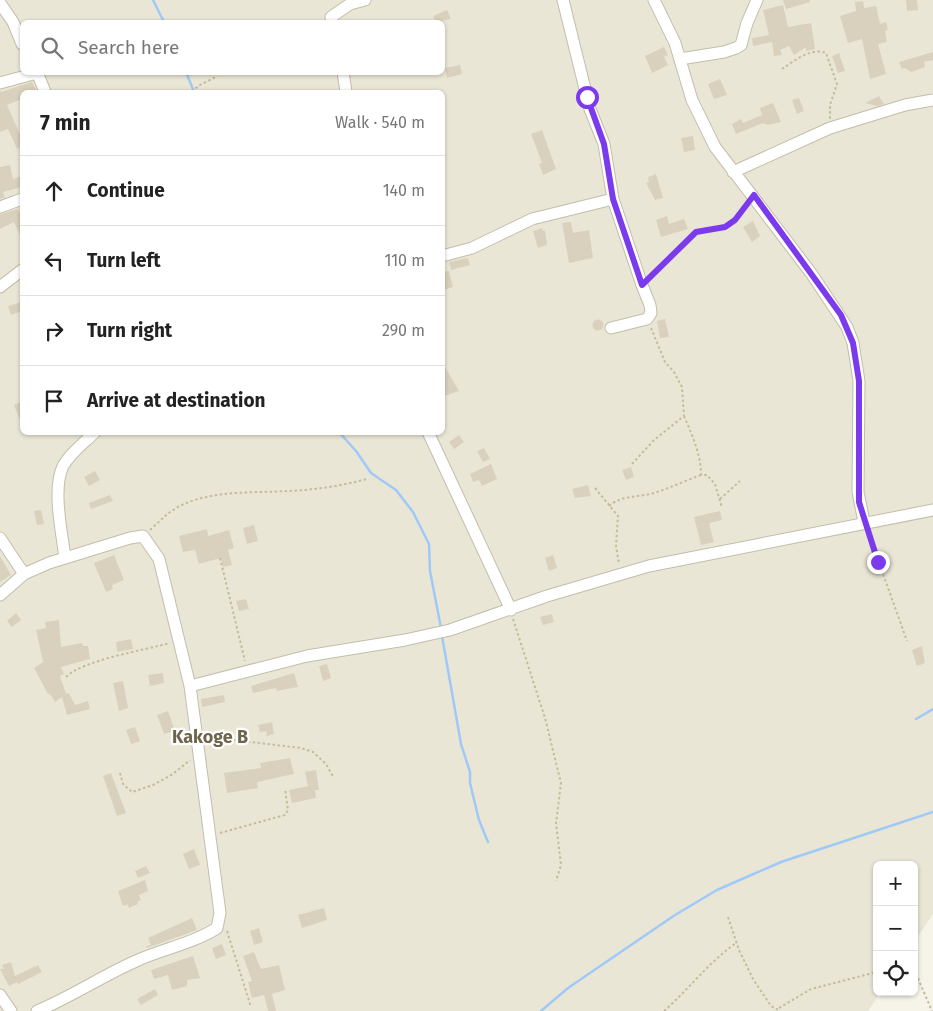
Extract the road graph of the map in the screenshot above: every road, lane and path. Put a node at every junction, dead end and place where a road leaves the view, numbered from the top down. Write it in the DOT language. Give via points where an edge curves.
graph roads {
  1 [pos="365,0"];
  2 [pos="563,0"];
  3 [pos="654,0"];
  4 [pos="758,0"];
  5 [pos="0,3"];
  6 [pos="332,20"];
  7 [pos="20,39"];
  8 [pos="680,59"];
  9 [pos="782,69"];
  10 [pos="30,75"];
  11 [pos="38,75"];
  12 [pos="215,75"];
  13 [pos="343,75"];
  14 [pos="0,83"];
  15 [pos="44,90"];
  16 [pos="194,90"];
  17 [pos="346,90"];
  18 [pos="933,100"];
  19 [pos="830,128"];
  20 [pos="733,172"];
  21 [pos="754,195"];
  22 [pos="613,199"];
  23 [pos="20,200"];
  24 [pos="0,207"];
  25 [pos="445,255"];
  26 [pos="20,272"];
  27 [pos="642,285"];
  28 [pos="0,287"];
  29 [pos="648,318"];
  30 [pos="611,328"];
  31 [pos="684,416"];
  32 [pos="91,435"];
  33 [pos="429,435"];
  34 [pos="632,464"];
  35 [pos="702,475"];
  36 [pos="367,479"];
  37 [pos="740,480"];
  38 [pos="595,488"];
  39 [pos="720,499"];
  40 [pos="609,506"];
  41 [pos="722,508"];
  42 [pos="933,510"];
  43 [pos="864,522"];
  44 [pos="143,536"];
  45 [pos="0,538"];
  46 [pos="65,558"];
  47 [pos="220,558"];
  48 [pos="24,574"];
  49 [pos="622,574"];
  50 [pos="0,595"];
  51 [pos="511,610"];
  52 [pos="177,641"];
  53 [pos="907,641"];
  54 [pos="248,670"];
  55 [pos="66,677"];
  56 [pos="190,686"];
  57 [pos="198,745"];
  58 [pos="200,758"];
  59 [pos="120,773"];
  60 [pos="334,778"];
  61 [pos="285,789"];
  62 [pos="210,836"];
  63 [pos="556,881"];
  64 [pos="728,917"];
  65 [pos="227,931"];
  66 [pos="736,943"];
  67 [pos="873,973"];
  68 [pos="918,978"];
  69 [pos="0,995"];
  70 [pos="251,1007"];
  71 [pos="780,1010"];
  72 [pos="11,1011"];
  73 [pos="37,1011"];
  74 [pos="664,1011"];
  75 [pos="932,1011"];
  1 -- 6 [label="street" via="342,9"];
  2 -- 22 [label="street" via="590,109 604,144"];
  3 -- 8 [label="street"];
  4 -- 8 [label="street" via="741,45 724,52"];
  5 -- 7 [label="street"];
  8 -- 20 [label="street" via="702,124"];
  9 -- 19 [label="path" via="806,54 826,53 837,84 830,105"];
  10 -- 14 [label="street"];
  11 -- 15 [label="street"];
  12 -- 16 [label="path"];
  13 -- 17 [label="street"];
  18 -- 19 [label="street" via="905,105"];
  19 -- 20 [label="street"];
  20 -- 21 [label="street"];
  21 -- 27 [label="path" via="735,220 725,227 696,232"];
  21 -- 43 [label="street" via="841,315 853,343 859,381 858,492"];
  22 -- 25 [label="street" via="532,219 472,248"];
  22 -- 27 [label="street"];
  23 -- 24 [label="street"];
  26 -- 28 [label="street"];
  27 -- 29 [label="street" via="650,304"];
  29 -- 30 [label="street"];
  29 -- 31 [label="path" via="665,362 682,387"];
  31 -- 34 [label="path" via="654,440"];
  31 -- 35 [label="path" via="700,457"];
  32 -- 46 [label="street" via="72,454 60,475 58,492"];
  33 -- 51 [label="street"];
  35 -- 39 [label="path" via="707,475 715,484"];
  35 -- 40 [label="path" via="656,492 627,496"];
  36 -- 44 [label="path" via="321,488 216,496 182,505 166,514"];
  37 -- 39 [label="path"];
  38 -- 40 [label="path"];
  39 -- 41 [label="path"];
  40 -- 49 [label="path" via="618,516 616,558"];
  42 -- 43 [label="street"];
  43 -- 49 [label="street"];
  43 -- 53 [label="path"];
  44 -- 46 [label="street"];
  44 -- 52 [label="street" via="159,559"];
  45 -- 48 [label="street"];
  46 -- 48 [label="street"];
  47 -- 54 [label="path"];
  48 -- 50 [label="street"];
  49 -- 51 [label="street"];
  51 -- 54 [label="street" via="436,633"];
  51 -- 63 [label="path" via="545,718 561,783 556,823 561,865"];
  52 -- 55 [label="path" via="73,670"];
  52 -- 56 [label="street"];
  54 -- 56 [label="street"];
  56 -- 57 [label="street"];
  57 -- 58 [label="street"];
  57 -- 60 [label="path" via="234,740 301,748 313,752 326,764"];
  58 -- 59 [label="path" via="188,761 148,788 132,792 123,784"];
  58 -- 62 [label="street"];
  61 -- 62 [label="path" via="288,810 285,815"];
  62 -- 73 [label="street" via="220,914 217,928 171,950 134,961"];
  64 -- 66 [label="path"];
  65 -- 70 [label="path"];
  66 -- 71 [label="path" via="753,979 771,1006"];
  66 -- 74 [label="path" via="721,953"];
  67 -- 71 [label="path" via="811,989"];
  68 -- 75 [label="path"];
  69 -- 72 [label="street"];
}
